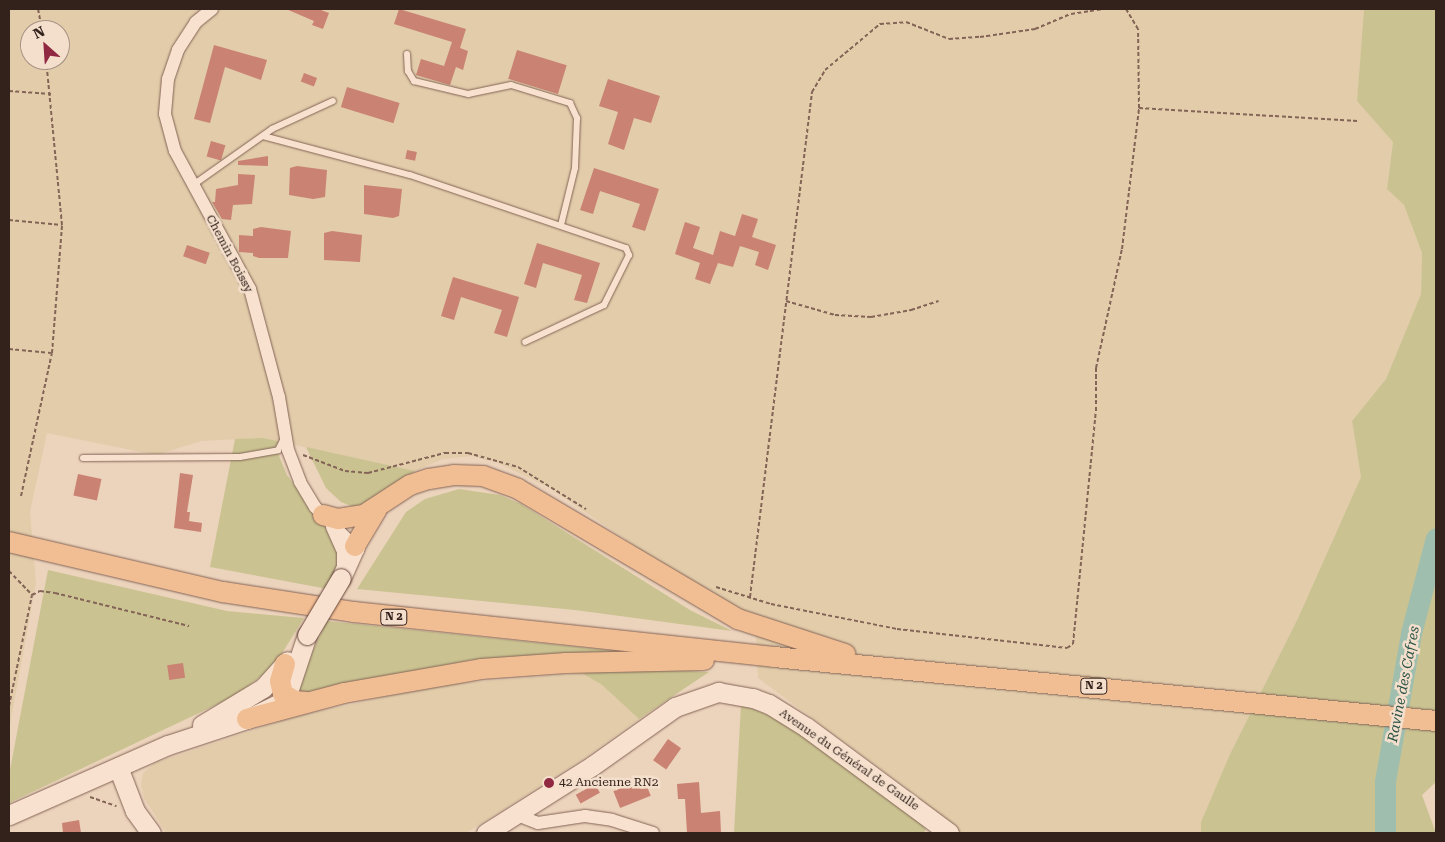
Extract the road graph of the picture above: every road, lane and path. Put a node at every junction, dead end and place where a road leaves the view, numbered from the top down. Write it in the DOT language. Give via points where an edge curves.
graph roads {
  1 [pos="212,9"];
  2 [pos="1102,9"];
  3 [pos="1126,9"];
  4 [pos="407,54"];
  5 [pos="47,70"];
  6 [pos="9,91"];
  7 [pos="51,94"];
  8 [pos="334,101"];
  9 [pos="1139,108"];
  10 [pos="1358,121"];
  11 [pos="263,136"];
  12 [pos="193,186"];
  13 [pos="9,220"];
  14 [pos="62,225"];
  15 [pos="561,225"];
  16 [pos="786,301"];
  17 [pos="938,301"];
  18 [pos="525,342"];
  19 [pos="9,349"];
  20 [pos="52,353"];
  21 [pos="286,435"];
  22 [pos="83,458"];
  23 [pos="21,496"];
  24 [pos="377,509"];
  25 [pos="323,515"];
  26 [pos="12,541"];
  27 [pos="355,546"];
  28 [pos="9,571"];
  29 [pos="341,578"];
  30 [pos="32,595"];
  31 [pos="189,626"];
  32 [pos="307,635"];
  33 [pos="774,657"];
  34 [pos="285,664"];
  35 [pos="883,666"];
  36 [pos="10,690"];
  37 [pos="286,698"];
  38 [pos="308,702"];
  39 [pos="9,706"];
  40 [pos="247,718"];
  41 [pos="1436,721"];
  42 [pos="168,745"];
  43 [pos="118,767"];
  44 [pos="84,797"];
  45 [pos="136,811"];
  46 [pos="517,814"];
  47 [pos="9,815"];
  48 [pos="151,833"];
  49 [pos="486,833"];
  50 [pos="653,833"];
  51 [pos="949,833"];
  1 -- 12 [label="street, Chemin Boissy" via="196,22 178,50 168,80 165,114 175,152"];
  2 -- 16 [label="path" via="1071,14 1035,29 980,37 949,39 906,22 880,24 825,70 812,92"];
  3 -- 9 [label="path" via="1138,29"];
  4 -- 15 [label="lane" via="408,71 414,81 468,94 511,85 570,104 577,118 575,168"];
  5 -- 7 [label="path"];
  6 -- 7 [label="path"];
  7 -- 14 [label="path"];
  8 -- 11 [label="lane"];
  9 -- 10 [label="path"];
  9 -- 16 [label="path" via="1122,249 1096,368 1096,411 1082,530 1075,634 1073,644 1067,648 897,629 750,597"];
  11 -- 12 [label="lane"];
  11 -- 15 [label="lane" via="410,175"];
  12 -- 21 [label="street, Chemin Boissy" via="250,289 280,396"];
  13 -- 14 [label="path"];
  14 -- 20 [label="path"];
  15 -- 18 [label="lane" via="623,245 629,255 604,304"];
  16 -- 17 [label="path" via="835,315 871,317"];
  19 -- 20 [label="path"];
  20 -- 23 [label="path"];
  21 -- 22 [label="lane" via="278,450 240,457"];
  21 -- 25 [label="street, Chemin Boissy" via="300,482"];
  24 -- 25 [label="main road" via="350,518"];
  24 -- 27 [label="main road, N 2"];
  24 -- 35 [label="main road, N 2" via="410,486 429,479 454,474 490,478 518,490 738,619"];
  25 -- 27 [label="street, Chemin Boissy"];
  25 -- 29 [label="street" via="344,552"];
  26 -- 33 [label="main road, N 2" via="192,585 271,600 401,618"];
  27 -- 29 [label="main road, N 2"];
  28 -- 30 [label="path"];
  29 -- 32 [label="main road, N 2, bridge"];
  30 -- 31 [label="path" via="40,591 56,593"];
  30 -- 36 [label="path"];
  32 -- 34 [label="main road, N 2"];
  32 -- 37 [label="main road, N 2"];
  33 -- 35 [label="main road, N 2"];
  33 -- 38 [label="main road, N 2" via="566,662 481,669 394,682"];
  34 -- 37 [label="main road" via="280,681"];
  34 -- 42 [label="main road, N 2" via="263,688"];
  35 -- 41 [label="main road, N 2"];
  36 -- 39 [label="path"];
  37 -- 38 [label="main road"];
  37 -- 40 [label="main road, N 2"];
  38 -- 40 [label="main road, N 2"];
  40 -- 42 [label="main road, N 2"];
  42 -- 43 [label="main road, N 2"];
  43 -- 45 [label="main road"];
  43 -- 47 [label="main road, N 2"];
  44 -- 45 [label="path" via="105,800"];
  45 -- 48 [label="main road"];
  46 -- 49 [label="main road, Avenue du Général de Gaulle"];
  46 -- 50 [label="street" via="538,822 585,816 612,820"];
  46 -- 51 [label="main road, Avenue du Général de Gaulle" via="675,707 718,692 769,704 806,727"];
}
